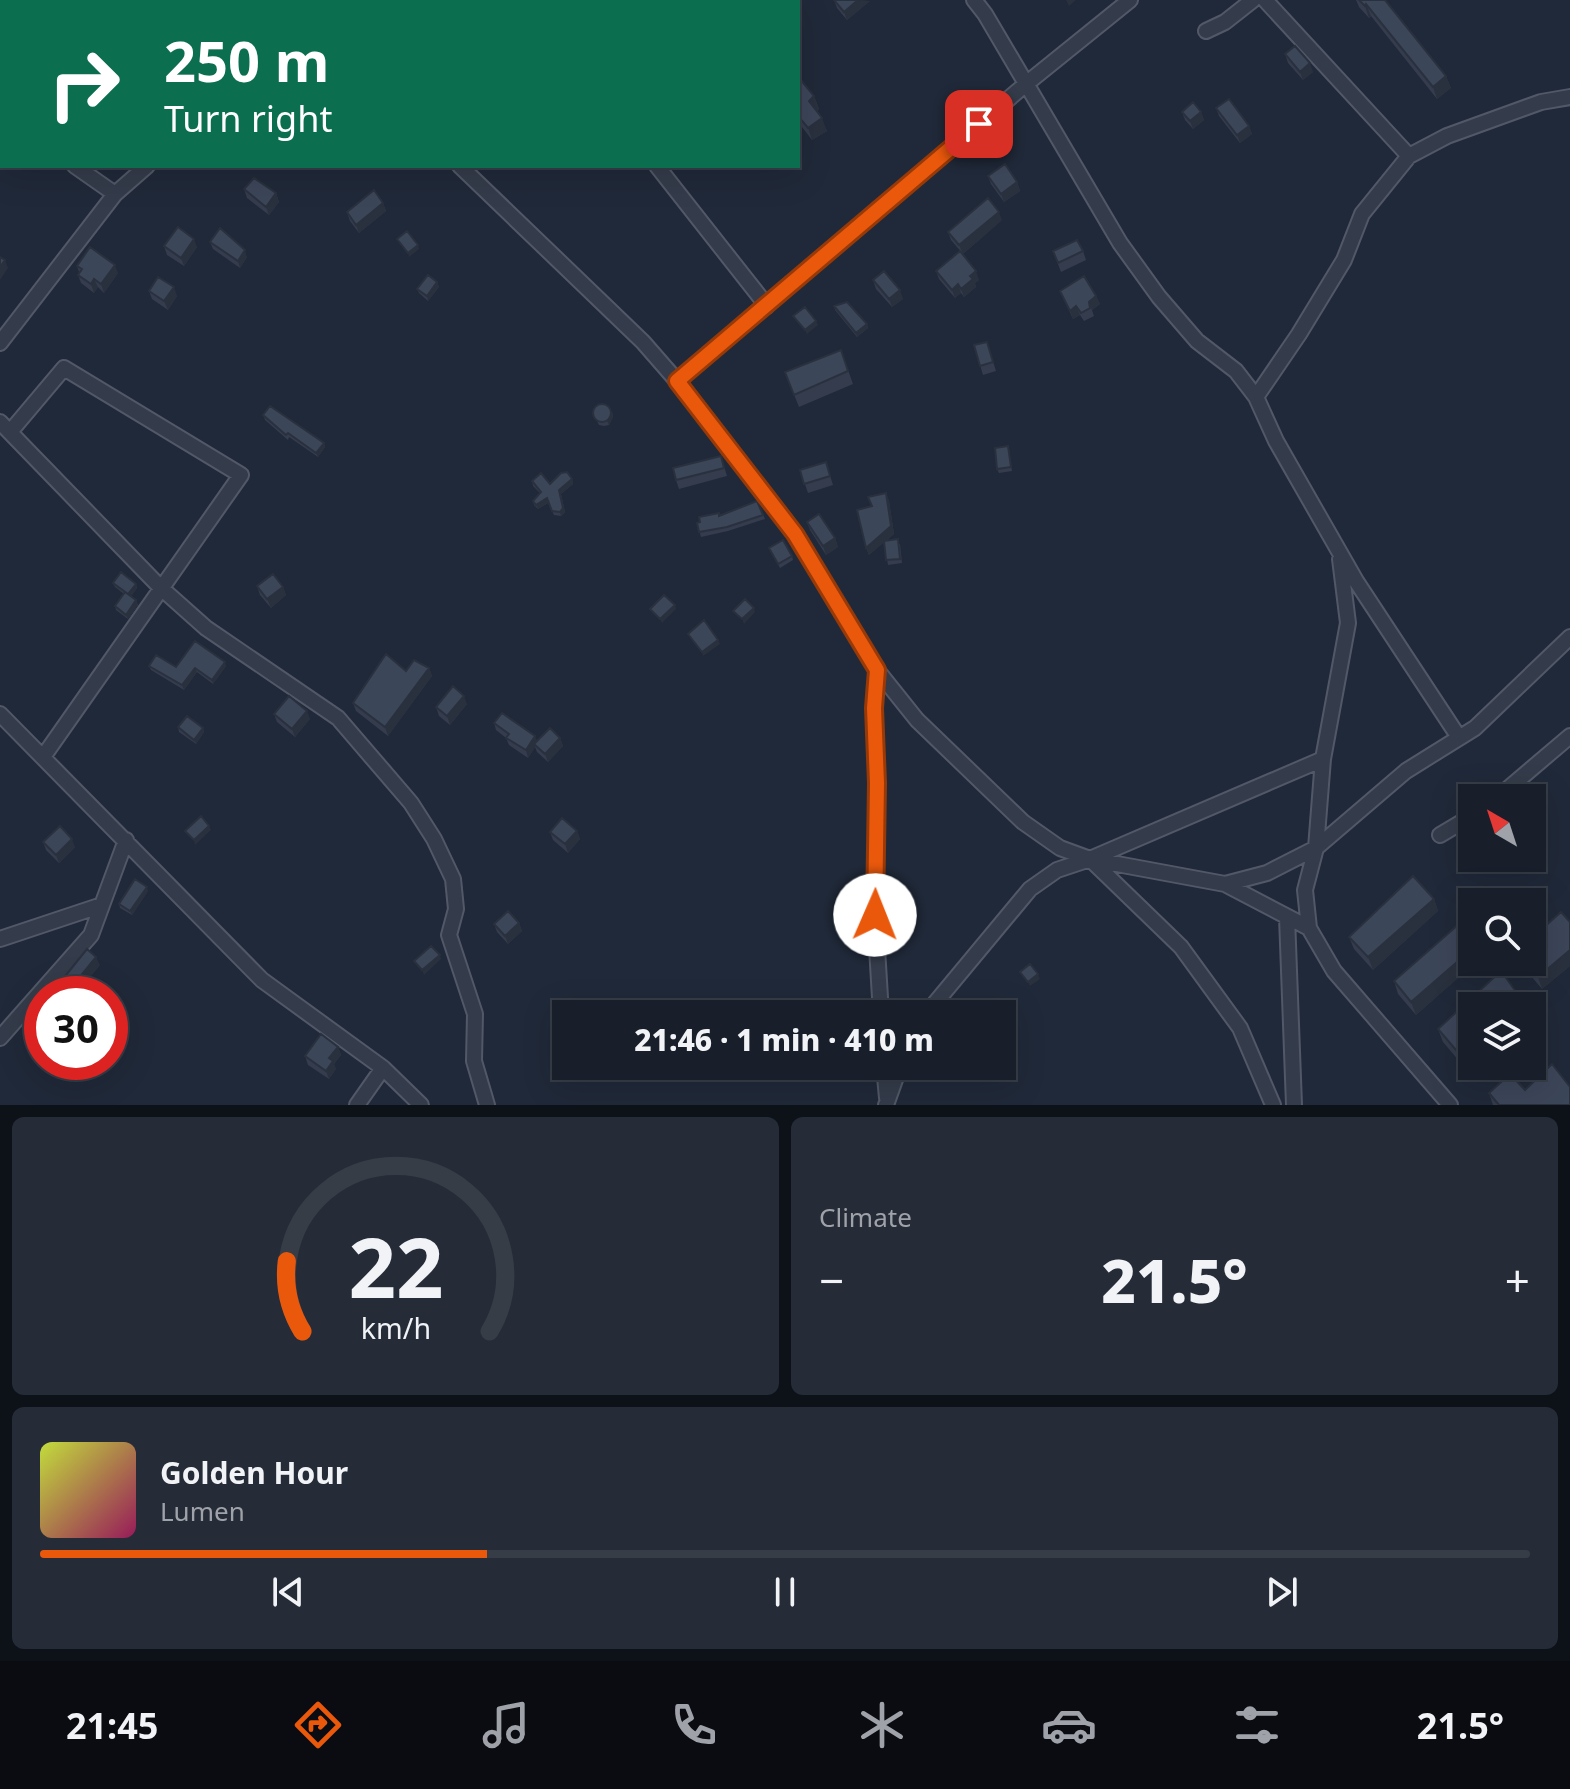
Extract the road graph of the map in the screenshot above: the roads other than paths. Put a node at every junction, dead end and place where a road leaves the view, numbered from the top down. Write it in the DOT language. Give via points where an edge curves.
graph roads {
  1 [pos="974,0"];
  2 [pos="1130,0"];
  3 [pos="1253,0"];
  4 [pos="1265,0"];
  5 [pos="1206,31"];
  6 [pos="1026,84"];
  7 [pos="1570,97"];
  8 [pos="1409,156"];
  9 [pos="78,168"];
  10 [pos="145,168"];
  11 [pos="462,168"];
  12 [pos="659,168"];
  13 [pos="115,194"];
  14 [pos="767,306"];
  15 [pos="0,343"];
  16 [pos="677,381"];
  17 [pos="1256,397"];
  18 [pos="5,427"];
  19 [pos="1338,550"];
  20 [pos="160,587"];
  21 [pos="1570,637"];
  22 [pos="877,670"];
  23 [pos="0,714"];
  24 [pos="1458,736"];
  25 [pos="1570,736"];
  26 [pos="43,757"];
  27 [pos="1323,759"];
  28 [pos="1513,784"];
  29 [pos="1458,824"];
  30 [pos="1440,835"];
  31 [pos="126,840"];
  32 [pos="1316,848"];
  33 [pos="1090,859"];
  34 [pos="1225,884"];
  35 [pos="102,905"];
  36 [pos="1287,917"];
  37 [pos="1309,928"];
  38 [pos="0,939"];
  39 [pos="880,1000"];
  40 [pos="938,1000"];
  41 [pos="0,1038"];
  42 [pos="383,1068"];
  43 [pos="885,1080"];
  44 [pos="895,1080"];
  45 [pos="357,1105"];
  46 [pos="421,1105"];
  47 [pos="487,1105"];
  48 [pos="887,1105"];
  49 [pos="1273,1105"];
  50 [pos="1294,1105"];
  51 [pos="1450,1105"];
  1 -- 6 [label="street"];
  2 -- 6 [label="street"];
  3 -- 5 [label="street"];
  4 -- 8 [label="street"];
  6 -- 14 [label="street"];
  6 -- 17 [label="street" via="1151,286 1197,341 1236,371"];
  7 -- 8 [label="street" via="1460,131"];
  8 -- 17 [label="street" via="1362,214 1344,260"];
  9 -- 13 [label="street"];
  10 -- 13 [label="street"];
  11 -- 16 [label="street"];
  12 -- 14 [label="street"];
  13 -- 15 [label="street"];
  14 -- 16 [label="street"];
  16 -- 22 [label="street" via="795,534"];
  17 -- 19 [label="street"];
  18 -- 20 [label="street"];
  18 -- 20 [label="street" via="64,368 241,475"];
  19 -- 24 [label="street"];
  19 -- 27 [label="street" via="1348,623"];
  20 -- 26 [label="street"];
  20 -- 47 [label="street" via="206,628 338,718 418,815 453,879 456,909 449,935 475,1014 474,1061"];
  21 -- 24 [label="street" via="1475,728"];
  22 -- 33 [label="street" via="917,720 1023,822 1060,848"];
  22 -- 39 [label="street" via="875,915"];
  23 -- 26 [label="street"];
  24 -- 32 [label="street" via="1406,771"];
  25 -- 28 [label="street"];
  26 -- 31 [label="street"];
  27 -- 32 [label="street"];
  27 -- 33 [label="street"];
  29 -- 30 [label="street"];
  31 -- 35 [label="street"];
  31 -- 42 [label="street" via="262,980"];
  32 -- 34 [label="street" via="1267,873"];
  32 -- 37 [label="street" via="1305,890"];
  33 -- 34 [label="street"];
  33 -- 40 [label="street" via="1057,870 1030,889"];
  33 -- 49 [label="street" via="1181,947 1240,1028"];
  34 -- 36 [label="street"];
  35 -- 38 [label="street"];
  35 -- 41 [label="street" via="91,935"];
  36 -- 37 [label="street"];
  36 -- 50 [label="street"];
  37 -- 51 [label="street" via="1334,971"];
  42 -- 45 [label="street"];
  42 -- 46 [label="street"];
  43 -- 48 [label="street"];
  44 -- 48 [label="street"];
}
